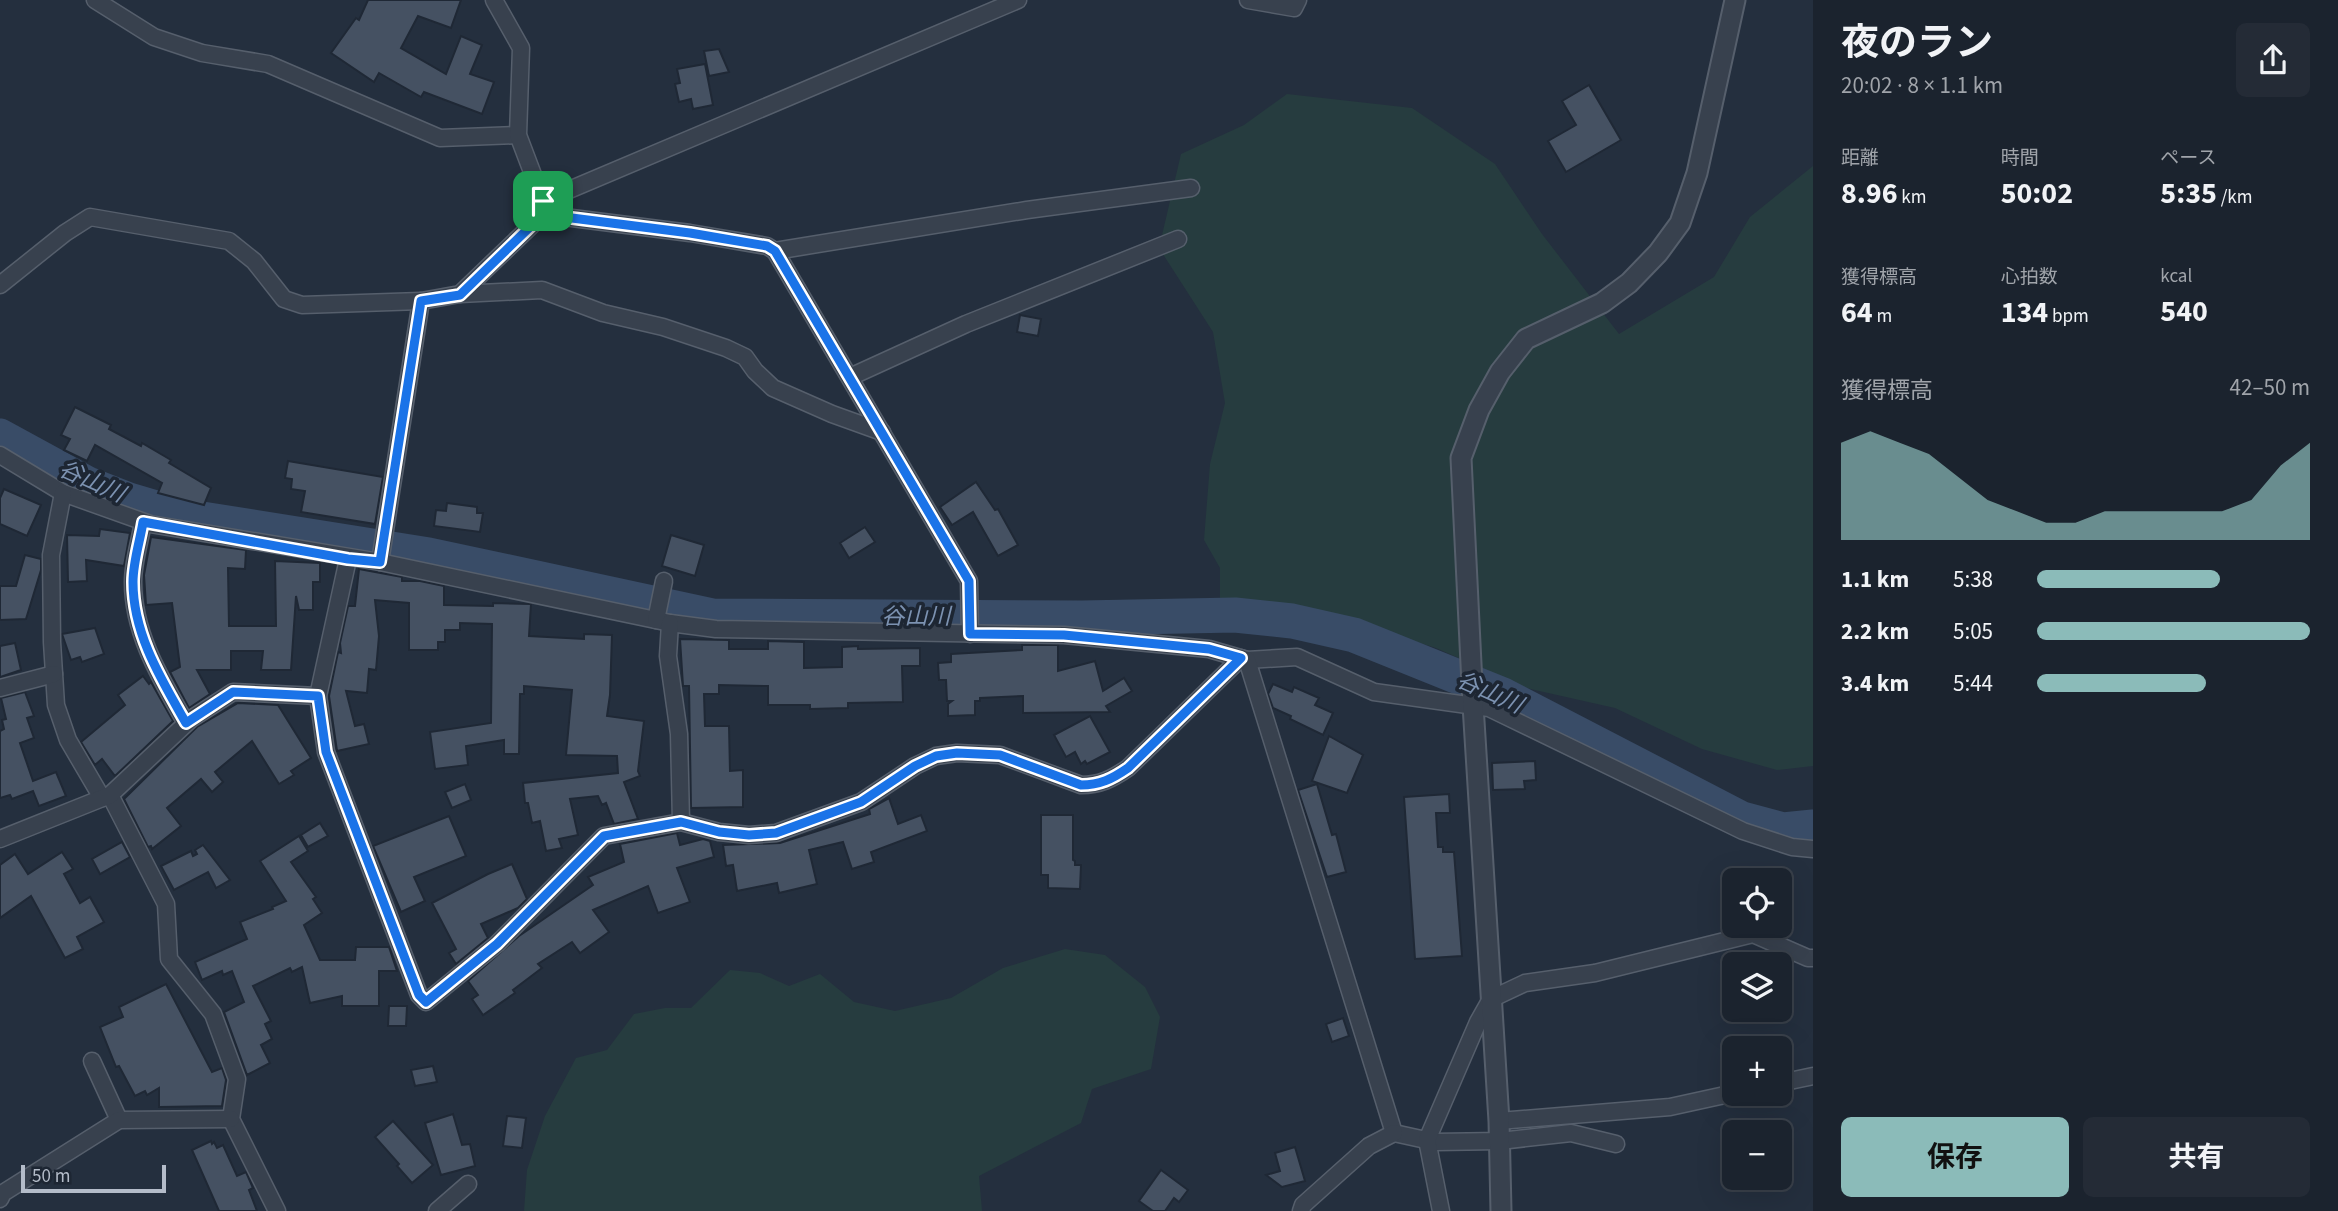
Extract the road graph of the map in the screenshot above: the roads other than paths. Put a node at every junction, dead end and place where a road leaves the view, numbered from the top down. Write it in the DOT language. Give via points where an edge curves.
graph roads {
  1 [pos="95,0"];
  2 [pos="495,0"];
  3 [pos="1018,0"];
  4 [pos="1248,0"];
  5 [pos="1298,0"];
  6 [pos="1735,0"];
  7 [pos="518,135"];
  8 [pos="1191,188"];
  9 [pos="543,201"];
  10 [pos="1178,239"];
  11 [pos="775,251"];
  12 [pos="0,285"];
  13 [pos="460,295"];
  14 [pos="421,301"];
  15 [pos="850,377"];
  16 [pos="883,432"];
  17 [pos="0,455"];
  18 [pos="63,492"];
  19 [pos="143,522"];
  20 [pos="348,559"];
  21 [pos="380,562"];
  22 [pos="664,581"];
  23 [pos="663,621"];
  24 [pos="970,633"];
  25 [pos="1244,659"];
  26 [pos="54,674"];
  27 [pos="0,688"];
  28 [pos="318,696"];
  29 [pos="1473,700"];
  30 [pos="186,723"];
  31 [pos="106,797"];
  32 [pos="681,822"];
  33 [pos="0,839"];
  34 [pos="1813,849"];
  35 [pos="1813,864"];
  36 [pos="1813,958"];
  37 [pos="1491,999"];
  38 [pos="92,1061"];
  39 [pos="1813,1076"];
  40 [pos="1792,1080"];
  41 [pos="1722,1096"];
  42 [pos="231,1119"];
  43 [pos="119,1120"];
  44 [pos="1499,1131"];
  45 [pos="1394,1133"];
  46 [pos="1427,1140"];
  47 [pos="1616,1144"];
  48 [pos="468,1184"];
  49 [pos="0,1199"];
  50 [pos="277,1211"];
  51 [pos="437,1211"];
  52 [pos="1301,1211"];
  53 [pos="1441,1211"];
  54 [pos="1501,1211"];
  1 -- 7 [label="street" via="154,37 202,53 268,64 440,138"];
  2 -- 7 [label="street" via="521,48"];
  3 -- 9 [label="street"];
  4 -- 5 [label="street" via="1294,8"];
  6 -- 29 [label="street" via="1697,173 1680,223 1629,284 1602,303 1526,339 1479,410 1461,458"];
  7 -- 9 [label="street"];
  8 -- 11 [label="street"];
  9 -- 11 [label="street" via="564,217 690,233"];
  9 -- 13 [label="street" via="532,225"];
  10 -- 15 [label="street" via="966,324"];
  11 -- 15 [label="street"];
  12 -- 14 [label="street" via="90,217 229,242 254,261 284,299 302,305"];
  13 -- 14 [label="street"];
  13 -- 16 [label="street" via="542,290 603,313 676,331 744,357 773,388"];
  14 -- 21 [label="street"];
  15 -- 16 [label="street"];
  16 -- 24 [label="street" via="969,581"];
  17 -- 18 [label="street"];
  18 -- 19 [label="street"];
  18 -- 26 [label="street" via="51,555"];
  19 -- 20 [label="street"];
  19 -- 30 [label="street" via="133,580 136,621"];
  20 -- 21 [label="street"];
  20 -- 28 [label="street"];
  21 -- 23 [label="street"];
  22 -- 23 [label="street"];
  23 -- 24 [label="street" via="716,629"];
  23 -- 32 [label="street" via="678,722"];
  24 -- 25 [label="street" via="1064,635 1209,649"];
  25 -- 29 [label="street" via="1297,657 1374,692"];
  25 -- 32 [label="street" via="1111,780 1081,785 1000,755 957,753 915,766 861,802 776,833 719,832"];
  25 -- 45 [label="street"];
  26 -- 27 [label="street"];
  26 -- 31 [label="street" via="56,705 68,740"];
  28 -- 30 [label="street" via="233,692"];
  28 -- 32 [label="street" via="326,752 419,995 426,1002 497,944 604,836"];
  29 -- 34 [label="street" via="1743,831"];
  29 -- 37 [label="street"];
  30 -- 31 [label="street"];
  31 -- 33 [label="street"];
  31 -- 42 [label="street" via="166,904 169,958 213,1014 237,1079"];
  34 -- 35 [label="street"];
  36 -- 37 [label="street" via="1753,934 1595,973 1525,983"];
  37 -- 44 [label="street"];
  37 -- 46 [label="street"];
  38 -- 43 [label="street"];
  39 -- 40 [label="street"];
  41 -- 44 [label="street"];
  42 -- 43 [label="street"];
  42 -- 50 [label="street"];
  43 -- 49 [label="street"];
  44 -- 46 [label="street"];
  44 -- 47 [label="street" via="1571,1133"];
  44 -- 54 [label="street"];
  45 -- 46 [label="street"];
  45 -- 52 [label="street" via="1369,1146"];
  46 -- 53 [label="street"];
  48 -- 51 [label="street"];
}
